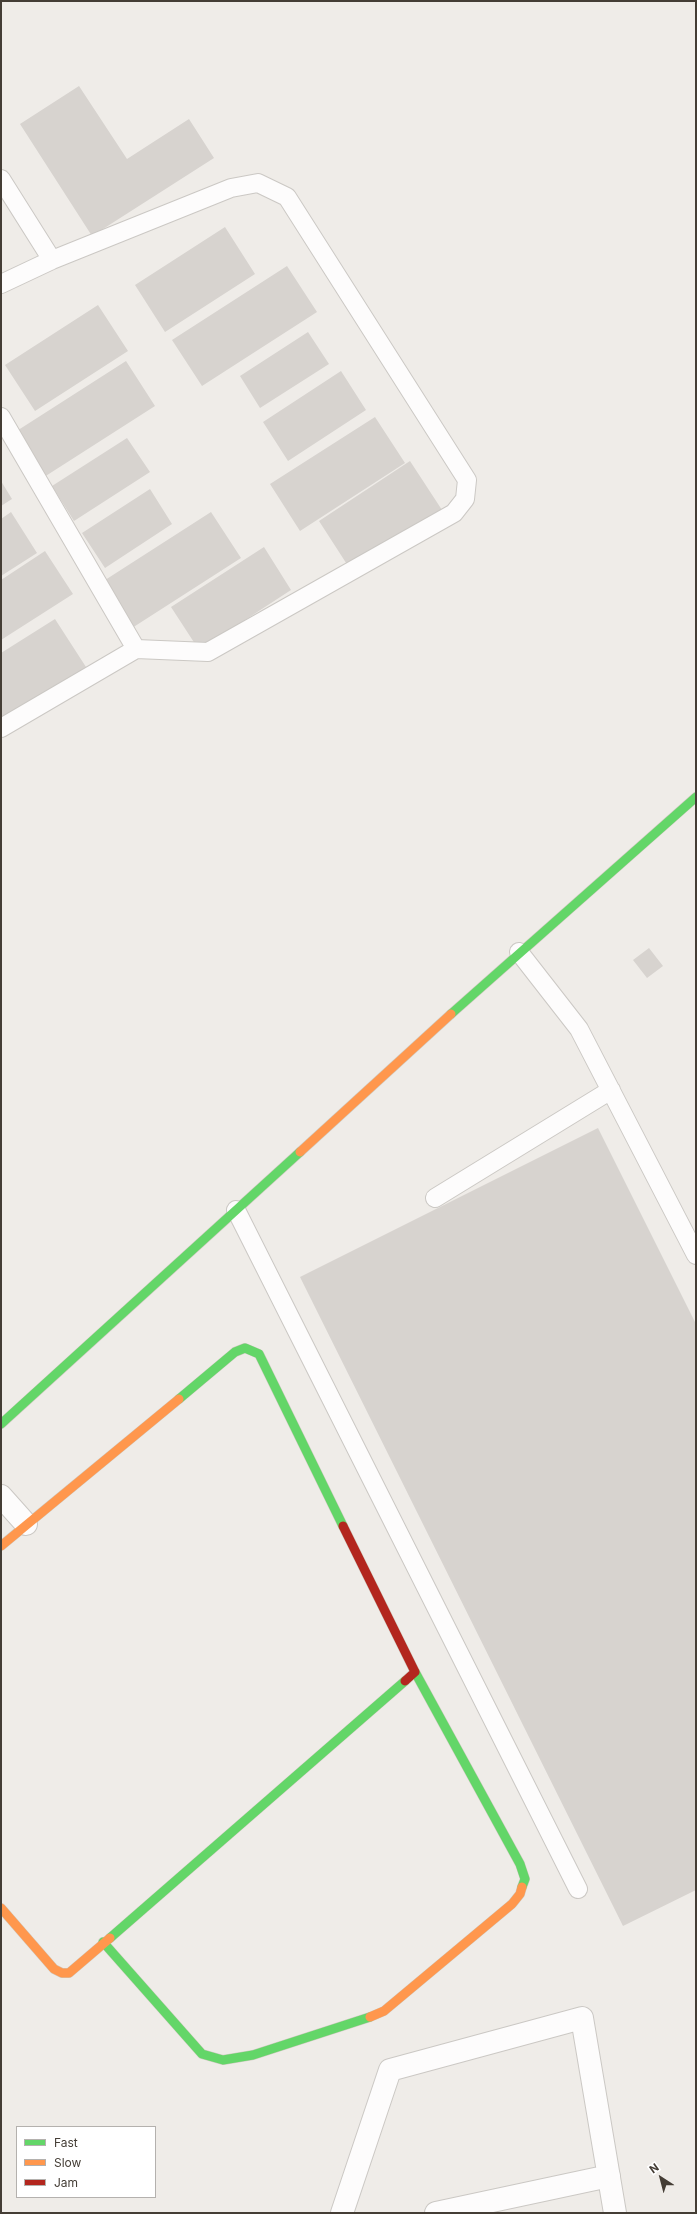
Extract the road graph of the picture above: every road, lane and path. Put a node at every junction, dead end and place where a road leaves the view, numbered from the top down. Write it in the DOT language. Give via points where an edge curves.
graph roads {
  1 [pos="1,179"];
  2 [pos="52,260"];
  3 [pos="1,284"];
  4 [pos="1,417"];
  5 [pos="136,650"];
  6 [pos="1,728"];
  7 [pos="696,796"];
  8 [pos="519,952"];
  9 [pos="611,1090"];
  10 [pos="435,1198"];
  11 [pos="236,1210"];
  12 [pos="696,1255"];
  13 [pos="1,1424"];
  14 [pos="1,1496"];
  15 [pos="26,1524"];
  16 [pos="1,1546"];
  17 [pos="414,1672"];
  18 [pos="578,1889"];
  19 [pos="1,1908"];
  20 [pos="104,1942"];
  21 [pos="609,2176"];
  22 [pos="342,2213"];
  23 [pos="436,2213"];
  24 [pos="615,2213"];
  1 -- 2 [label="lane"];
  2 -- 3 [label="lane"];
  2 -- 5 [label="lane" via="231,188 258,183 287,197 467,480 465,499 454,513 208,652"];
  4 -- 5 [label="lane"];
  5 -- 6 [label="lane"];
  7 -- 8 [label="street"];
  8 -- 9 [label="lane" via="579,1030"];
  8 -- 11 [label="street"];
  9 -- 10 [label="lane"];
  9 -- 12 [label="lane"];
  11 -- 13 [label="street"];
  11 -- 18 [label="lane"];
  14 -- 15 [label="street"];
  15 -- 16 [label="street"];
  15 -- 17 [label="street" via="235,1352 245,1348 259,1354"];
  17 -- 20 [label="street"];
  17 -- 20 [label="street" via="520,1864 525,1879 520,1894 512,1904 384,2010 361,2021 254,2056 223,2060 202,2054 190,2043"];
  19 -- 20 [label="street" via="54,1969 62,1973 69,1973"];
  21 -- 22 [label="street" via="582,2018 390,2070"];
  21 -- 23 [label="street"];
  21 -- 24 [label="street"];
}
